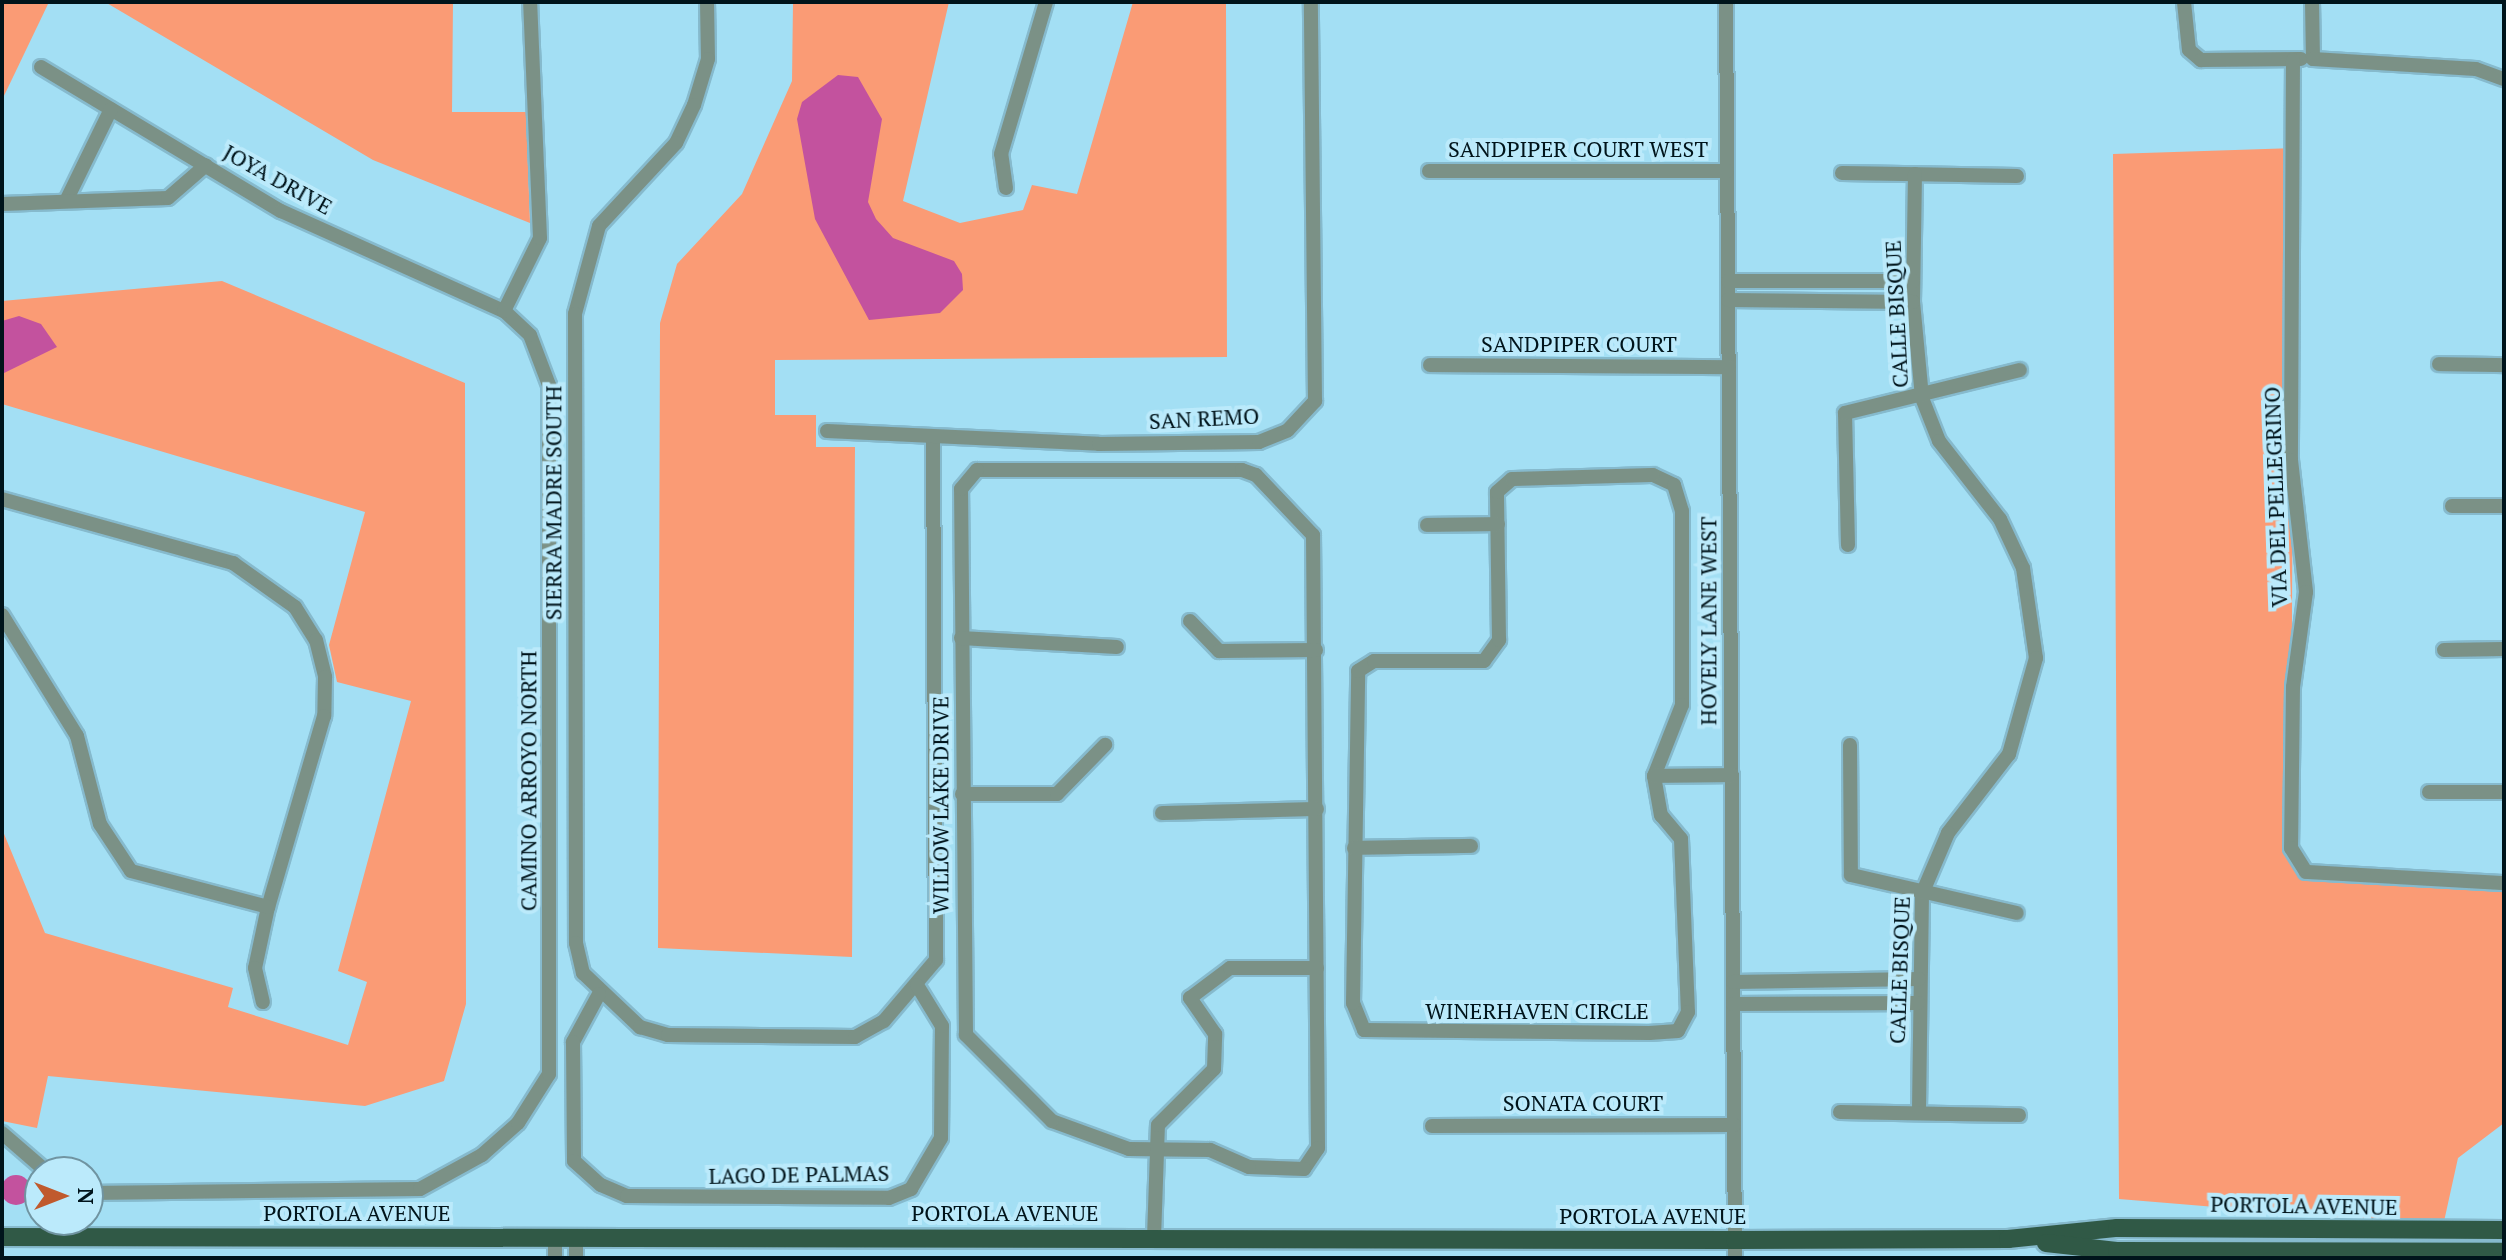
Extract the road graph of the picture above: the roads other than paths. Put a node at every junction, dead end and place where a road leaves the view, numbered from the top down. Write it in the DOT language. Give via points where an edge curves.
graph roads {
  1 [pos="530,2"];
  2 [pos="707,2"];
  3 [pos="1046,2"];
  4 [pos="1311,2"];
  5 [pos="1726,2"];
  6 [pos="2184,2"];
  7 [pos="2312,2"];
  8 [pos="2313,59"];
  9 [pos="2293,60"];
  10 [pos="41,67"];
  11 [pos="2504,79"];
  12 [pos="111,109"];
  13 [pos="206,165"];
  14 [pos="1429,171"];
  15 [pos="1727,171"];
  16 [pos="1842,173"];
  17 [pos="1915,174"];
  18 [pos="2017,176"];
  19 [pos="1006,188"];
  20 [pos="67,199"];
  21 [pos="2,204"];
  22 [pos="1849,280"];
  23 [pos="1728,281"];
  24 [pos="1913,281"];
  25 [pos="1728,300"];
  26 [pos="1850,302"];
  27 [pos="1913,302"];
  28 [pos="504,311"];
  29 [pos="2439,364"];
  30 [pos="1430,365"];
  31 [pos="2504,365"];
  32 [pos="1729,367"];
  33 [pos="2020,370"];
  34 [pos="1922,398"];
  35 [pos="827,431"];
  36 [pos="933,440"];
  37 [pos="2,499"];
  38 [pos="2452,506"];
  39 [pos="2504,506"];
  40 [pos="1498,524"];
  41 [pos="1427,525"];
  42 [pos="1848,545"];
  43 [pos="2,615"];
  44 [pos="1190,621"];
  45 [pos="961,638"];
  46 [pos="1117,647"];
  47 [pos="2504,649"];
  48 [pos="1316,650"];
  49 [pos="2444,650"];
  50 [pos="1105,745"];
  51 [pos="1850,745"];
  52 [pos="1732,775"];
  53 [pos="1654,776"];
  54 [pos="2429,792"];
  55 [pos="2504,792"];
  56 [pos="962,794"];
  57 [pos="1317,809"];
  58 [pos="1162,813"];
  59 [pos="1471,846"];
  60 [pos="1354,848"];
  61 [pos="2504,883"];
  62 [pos="1922,894"];
  63 [pos="268,907"];
  64 [pos="2017,913"];
  65 [pos="1317,968"];
  66 [pos="1919,979"];
  67 [pos="1855,980"];
  68 [pos="1733,982"];
  69 [pos="917,985"];
  70 [pos="599,994"];
  71 [pos="263,1002"];
  72 [pos="1856,1003"];
  73 [pos="1918,1003"];
  74 [pos="1733,1004"];
  75 [pos="1919,1110"];
  76 [pos="1840,1112"];
  77 [pos="2019,1115"];
  78 [pos="1734,1125"];
  79 [pos="1432,1126"];
  80 [pos="2,1133"];
  81 [pos="1154,1150"];
  82 [pos="29,1156"];
  83 [pos="104,1193"];
  84 [pos="2443,1230"];
  85 [pos="2504,1230"];
  86 [pos="2,1237"];
  87 [pos="555,1237"];
  88 [pos="576,1237"];
  89 [pos="1154,1238"];
  90 [pos="2008,1239"];
  91 [pos="1735,1249"];
  92 [pos="2340,1251"];
  93 [pos="2504,1252"];
  94 [pos="555,1258"];
  95 [pos="576,1258"];
  1 -- 28 [label="street" via="540,238"];
  2 -- 70 [label="street, SIERRA MADRE SOUTH" via="708,59 694,105 676,143 599,226 575,314 576,943 583,973"];
  3 -- 19 [label="street" via="1001,154"];
  4 -- 36 [label="street, SAN REMO" via="1315,401 1288,430 1259,442"];
  5 -- 15 [label="street, HOVELY LANE WEST"];
  6 -- 9 [label="street" via="2189,50 2201,60"];
  7 -- 8 [label="street"];
  8 -- 9 [label="street"];
  8 -- 11 [label="street" via="2476,69"];
  9 -- 61 [label="street, VIA DEL PELLEGRINO" via="2291,460 2306,592 2293,687 2291,848 2306,872 2320,875"];
  10 -- 12 [label="street, JOYA DRIVE"];
  12 -- 13 [label="street, JOYA DRIVE"];
  12 -- 20 [label="street"];
  13 -- 20 [label="street" via="168,198"];
  13 -- 28 [label="street, JOYA DRIVE" via="281,211"];
  14 -- 15 [label="street, SANDPIPER COURT WEST"];
  15 -- 23 [label="street, HOVELY LANE WEST"];
  16 -- 17 [label="street"];
  17 -- 18 [label="street"];
  17 -- 24 [label="street, CALLE BISQUE"];
  20 -- 21 [label="street"];
  22 -- 23 [label="street"];
  22 -- 24 [label="street"];
  22 -- 26 [label="street"];
  23 -- 25 [label="street, HOVELY LANE WEST"];
  24 -- 27 [label="street, CALLE BISQUE"];
  25 -- 26 [label="street"];
  25 -- 32 [label="street, HOVELY LANE WEST"];
  26 -- 27 [label="street"];
  27 -- 34 [label="street, CALLE BISQUE"];
  28 -- 83 [label="street, CAMINO ARROYO NORTH" via="530,335 549,385 549,1074 518,1123 431,1186"];
  29 -- 31 [label="street"];
  30 -- 32 [label="street, SANDPIPER COURT"];
  32 -- 52 [label="street, HOVELY LANE WEST"];
  33 -- 34 [label="street" via="1978,375"];
  34 -- 42 [label="street" via="1845,413"];
  34 -- 62 [label="street, CALLE BISQUE" via="1939,441 2000,519 2023,568 2036,658 2009,754 1948,833"];
  35 -- 36 [label="street, SAN REMO"];
  36 -- 69 [label="street" via="936,960"];
  37 -- 63 [label="street" via="233,563 295,607 319,652 324,716"];
  38 -- 39 [label="street"];
  40 -- 41 [label="street"];
  40 -- 53 [label="street" via="1497,492 1512,479 1653,475 1674,485 1682,511 1682,705"];
  40 -- 60 [label="street" via="1499,640 1484,661 1374,661 1358,671"];
  43 -- 63 [label="street" via="77,736 100,824 131,871"];
  44 -- 48 [label="street" via="1219,651"];
  45 -- 46 [label="street"];
  45 -- 48 [label="street, WILLOW LAKE DRIVE" via="961,489 977,470 1242,470 1256,475 1313,535"];
  45 -- 56 [label="street, WILLOW LAKE DRIVE"];
  47 -- 49 [label="street"];
  48 -- 57 [label="street, WILLOW LAKE DRIVE"];
  50 -- 56 [label="street" via="1057,794"];
  51 -- 62 [label="street" via="1851,875"];
  52 -- 53 [label="street"];
  52 -- 68 [label="street, HOVELY LANE WEST"];
  53 -- 60 [label="street, WINERHAVEN CIRCLE" via="1661,815 1681,839 1686,880 1688,1012 1678,1031 1364,1030 1353,1003"];
  54 -- 55 [label="street"];
  56 -- 81 [label="street, WILLOW LAKE DRIVE" via="966,1035 1052,1121 1129,1149"];
  57 -- 58 [label="street"];
  57 -- 65 [label="street, WILLOW LAKE DRIVE"];
  59 -- 60 [label="street"];
  62 -- 64 [label="street"];
  62 -- 66 [label="street, CALLE BISQUE"];
  63 -- 71 [label="street" via="255,968"];
  65 -- 81 [label="street" via="1230,968 1190,998 1215,1034 1214,1069 1158,1125"];
  65 -- 81 [label="street, WILLOW LAKE DRIVE" via="1314,1161 1285,1170 1249,1167 1210,1150"];
  66 -- 67 [label="street"];
  66 -- 73 [label="street, CALLE BISQUE"];
  67 -- 68 [label="street"];
  67 -- 72 [label="street"];
  68 -- 74 [label="street, HOVELY LANE WEST"];
  69 -- 70 [label="street, SIERRA MADRE SOUTH" via="870,1032 668,1035 640,1027"];
  69 -- 70 [label="street, LAGO DE PALMAS" via="942,1026 941,1138 911,1189 889,1198 627,1196 574,1161 573,1042"];
  72 -- 73 [label="street"];
  72 -- 74 [label="street"];
  73 -- 75 [label="street, CALLE BISQUE"];
  74 -- 78 [label="street, HOVELY LANE WEST"];
  75 -- 76 [label="street"];
  75 -- 77 [label="street"];
  78 -- 79 [label="street, SONATA COURT"];
  78 -- 91 [label="street, HOVELY LANE WEST"];
  80 -- 82 [label="street"];
  81 -- 89 [label="street"];
  84 -- 85 [label="main road, PORTOLA AVENUE"];
  84 -- 90 [label="main road, PORTOLA AVENUE" via="2117,1228"];
  84 -- 92 [label="main road" via="2437,1239 2357,1242"];
  86 -- 87 [label="main road, PORTOLA AVENUE"];
  87 -- 88 [label="main road, PORTOLA AVENUE"];
  87 -- 94 [label="street"];
  88 -- 89 [label="main road, PORTOLA AVENUE"];
  88 -- 95 [label="street"];
  89 -- 91 [label="main road, PORTOLA AVENUE"];
  90 -- 91 [label="main road, PORTOLA AVENUE"];
  90 -- 92 [label="main road, PORTOLA AVENUE" via="2117,1251"];
  92 -- 93 [label="main road, PORTOLA AVENUE"];
}
